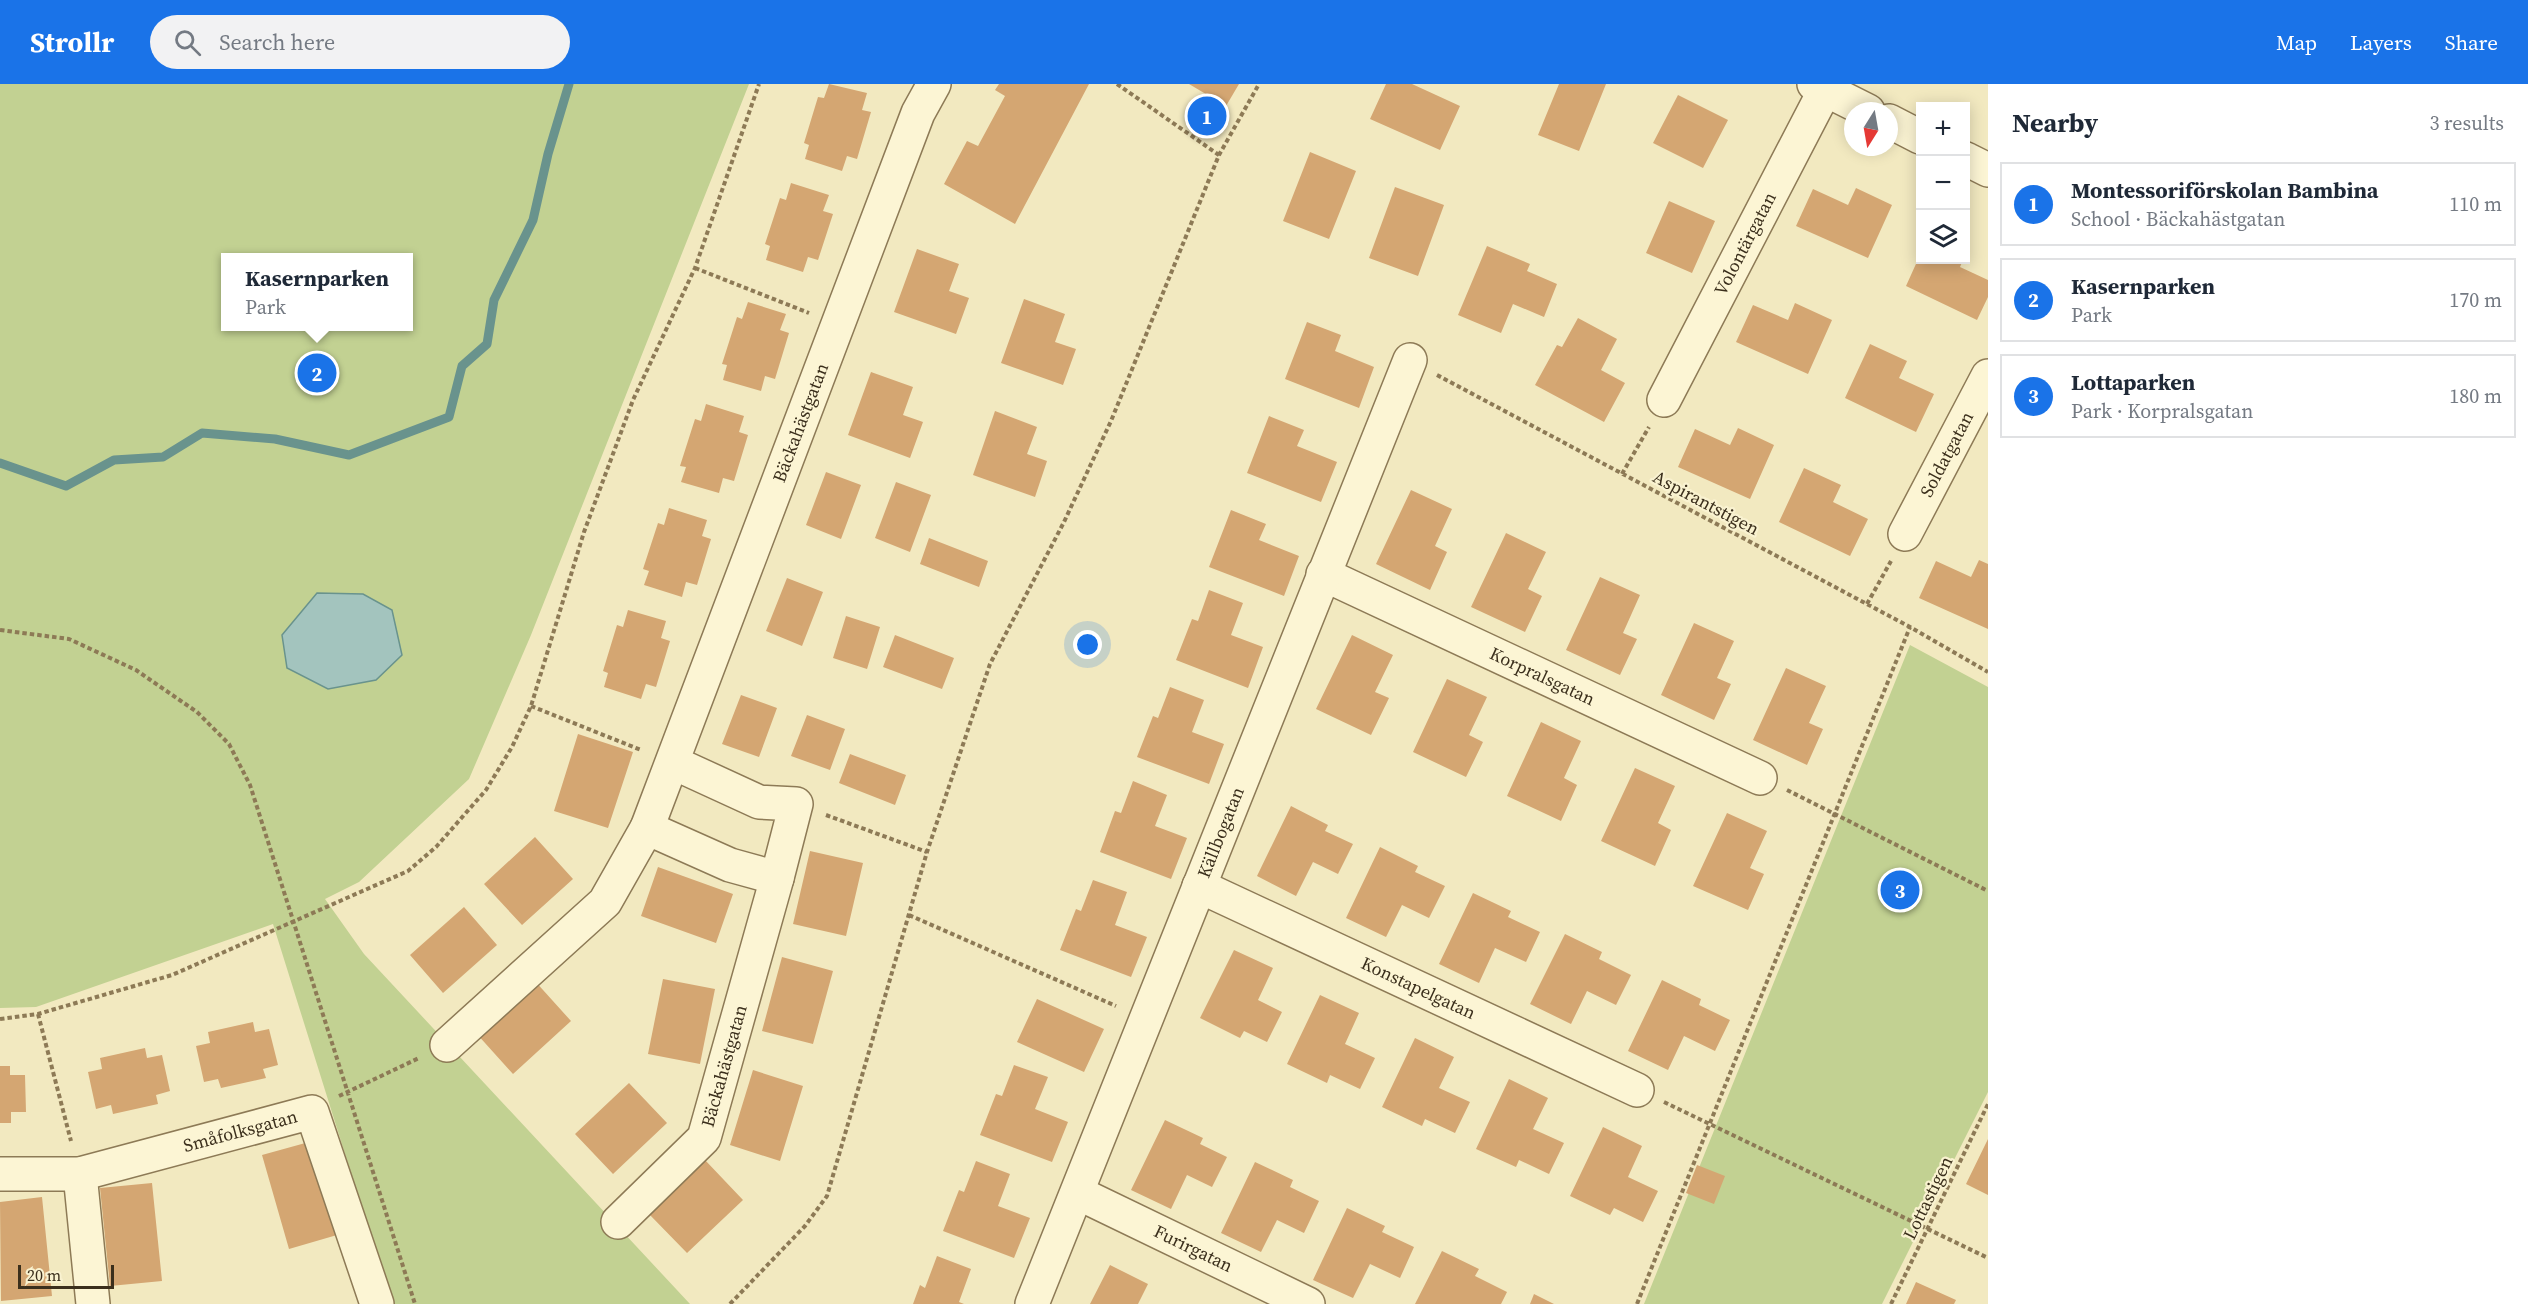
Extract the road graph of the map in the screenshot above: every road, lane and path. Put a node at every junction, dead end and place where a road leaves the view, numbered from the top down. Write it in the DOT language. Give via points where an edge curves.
graph roads {
  1 [pos="759,84"];
  2 [pos="934,84"];
  3 [pos="1117,84"];
  4 [pos="1259,84"];
  5 [pos="1820,87"];
  6 [pos="1850,102"];
  7 [pos="1898,126"];
  8 [pos="1916,135"];
  9 [pos="1219,155"];
  10 [pos="1970,161"];
  11 [pos="1988,170"];
  12 [pos="695,268"];
  13 [pos="839,325"];
  14 [pos="1410,360"];
  15 [pos="1988,376"];
  16 [pos="1664,400"];
  17 [pos="1622,474"];
  18 [pos="1905,534"];
  19 [pos="1323,574"];
  20 [pos="1867,604"];
  21 [pos="1910,627"];
  22 [pos="0,630"];
  23 [pos="1988,672"];
  24 [pos="531,706"];
  25 [pos="674,763"];
  26 [pos="1760,778"];
  27 [pos="796,804"];
  28 [pos="1835,812"];
  29 [pos="647,828"];
  30 [pos="927,852"];
  31 [pos="777,878"];
  32 [pos="1199,886"];
  33 [pos="1988,891"];
  34 [pos="909,915"];
  35 [pos="292,923"];
  36 [pos="38,1014"];
  37 [pos="0,1019"];
  38 [pos="1146,1020"];
  39 [pos="447,1046"];
  40 [pos="349,1090"];
  41 [pos="1637,1090"];
  42 [pos="1988,1104"];
  43 [pos="312,1113"];
  44 [pos="1710,1122"];
  45 [pos="0,1174"];
  46 [pos="80,1174"];
  47 [pos="1078,1193"];
  48 [pos="618,1222"];
  49 [pos="1928,1231"];
  50 [pos="1988,1258"];
  51 [pos="93,1304"];
  52 [pos="377,1304"];
  53 [pos="415,1304"];
  54 [pos="730,1304"];
  55 [pos="1032,1304"];
  56 [pos="1308,1304"];
  57 [pos="1637,1304"];
  58 [pos="1891,1304"];
  1 -- 12 [label="path"];
  2 -- 13 [label="street, Bäckahästgatan" via="918,113"];
  3 -- 9 [label="path"];
  4 -- 9 [label="path"];
  5 -- 6 [label="street"];
  5 -- 16 [label="street, Volontärgatan"];
  7 -- 8 [label="street"];
  9 -- 30 [label="path" via="1111,421 990,664"];
  10 -- 11 [label="street"];
  12 -- 13 [label="path"];
  12 -- 24 [label="path" via="633,400 584,531"];
  13 -- 25 [label="street, Bäckahästgatan"];
  14 -- 17 [label="path, Aspirantstigen"];
  14 -- 19 [label="street, Källbogatan"];
  15 -- 18 [label="street, Soldatgatan"];
  16 -- 17 [label="path"];
  17 -- 20 [label="path, Aspirantstigen"];
  18 -- 20 [label="path"];
  19 -- 26 [label="street, Korpralsgatan"];
  19 -- 32 [label="street, Källbogatan"];
  20 -- 21 [label="path, Aspirantstigen"];
  21 -- 23 [label="path, Aspirantstigen"];
  21 -- 28 [label="path"];
  22 -- 35 [label="path" via="69,639 136,670 197,712 229,744 250,785"];
  24 -- 25 [label="path"];
  24 -- 35 [label="path" via="486,790 436,847 408,871"];
  25 -- 27 [label="street" via="759,802"];
  25 -- 29 [label="street, Bäckahästgatan"];
  26 -- 28 [label="path"];
  27 -- 30 [label="path"];
  27 -- 31 [label="street, Bäckahästgatan"];
  28 -- 33 [label="path"];
  28 -- 44 [label="path"];
  29 -- 31 [label="street" via="712,858"];
  29 -- 39 [label="street, Bäckahästgatan" via="605,902"];
  30 -- 34 [label="path"];
  31 -- 48 [label="street, Bäckahästgatan" via="704,1138"];
  32 -- 38 [label="street, Källbogatan"];
  32 -- 41 [label="street, Konstapelgatan"];
  34 -- 38 [label="path"];
  34 -- 54 [label="path" via="827,1196 805,1226"];
  35 -- 36 [label="path" via="172,975"];
  35 -- 40 [label="path"];
  36 -- 37 [label="path"];
  36 -- 46 [label="path"];
  38 -- 47 [label="street, Källbogatan"];
  39 -- 40 [label="path"];
  40 -- 43 [label="path"];
  40 -- 53 [label="path"];
  41 -- 44 [label="path"];
  42 -- 49 [label="path, Lottastigen"];
  43 -- 46 [label="street, Småfolksgatan"];
  43 -- 52 [label="street, Småfolksgatan"];
  44 -- 49 [label="path"];
  44 -- 57 [label="path"];
  45 -- 46 [label="street, Småfolksgatan"];
  46 -- 51 [label="street"];
  47 -- 55 [label="street, Källbogatan"];
  47 -- 56 [label="street, Furirgatan"];
  49 -- 50 [label="path"];
  49 -- 58 [label="path, Lottastigen"];
}
